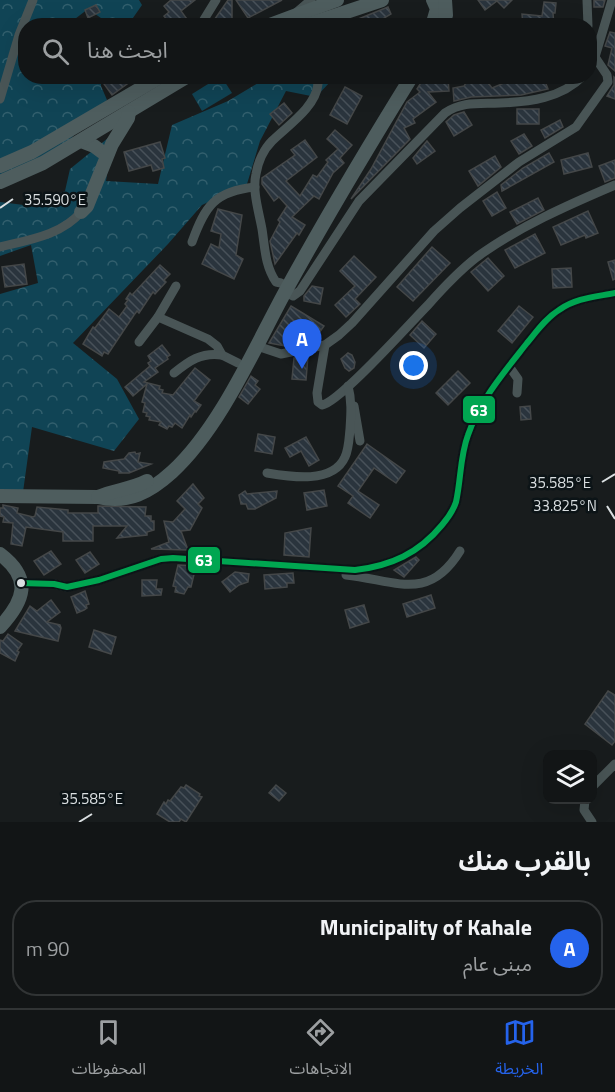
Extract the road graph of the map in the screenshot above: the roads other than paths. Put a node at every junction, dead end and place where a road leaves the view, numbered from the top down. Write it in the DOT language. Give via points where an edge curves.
graph roads {
  1 [pos="33,0"];
  2 [pos="216,0"];
  3 [pos="311,0"];
  4 [pos="337,0"];
  5 [pos="381,0"];
  6 [pos="433,0"];
  7 [pos="445,0"];
  8 [pos="587,0"];
  9 [pos="612,0"];
  10 [pos="26,18"];
  11 [pos="205,18"];
  12 [pos="300,18"];
  13 [pos="305,18"];
  14 [pos="309,18"];
  15 [pos="434,18"];
  16 [pos="445,18"];
  17 [pos="588,18"];
  18 [pos="18,38"];
  19 [pos="597,50"];
  20 [pos="597,60"];
  21 [pos="149,84"];
  22 [pos="176,84"];
  23 [pos="317,84"];
  24 [pos="399,84"];
  25 [pos="407,84"];
  26 [pos="574,84"];
  27 [pos="0,99"];
  28 [pos="130,111"];
  29 [pos="113,122"];
  30 [pos="81,141"];
  31 [pos="102,152"];
  32 [pos="0,166"];
  33 [pos="0,182"];
  34 [pos="615,185"];
  35 [pos="255,187"];
  36 [pos="81,212"];
  37 [pos="192,242"];
  38 [pos="0,247"];
  39 [pos="176,286"];
  40 [pos="283,288"];
  41 [pos="615,293"];
  42 [pos="158,317"];
  43 [pos="139,342"];
  44 [pos="325,345"];
  45 [pos="257,346"];
  46 [pos="222,355"];
  47 [pos="238,363"];
  48 [pos="507,369"];
  49 [pos="174,373"];
  50 [pos="348,386"];
  51 [pos="518,393"];
  52 [pos="351,402"];
  53 [pos="360,441"];
  54 [pos="267,473"];
  55 [pos="0,496"];
  56 [pos="98,497"];
  57 [pos="460,551"];
  58 [pos="0,555"];
  59 [pos="328,569"];
  60 [pos="21,583"];
  61 [pos="0,627"];
  62 [pos="615,764"];
  63 [pos="597,781"];
  64 [pos="585,804"];
  65 [pos="592,822"];
  1 -- 10 [label="street"];
  2 -- 11 [label="street"];
  3 -- 12 [label="street" via="298,10"];
  4 -- 13 [label="highway"];
  5 -- 14 [label="highway"];
  6 -- 15 [label="highway"];
  7 -- 16 [label="highway"];
  8 -- 17 [label="street"];
  9 -- 19 [label="street"];
  18 -- 27 [label="street"];
  20 -- 44 [label="street" via="608,82 580,123 519,162 460,208 421,245 352,323"];
  21 -- 32 [label="highway" via="51,142"];
  22 -- 28 [label="highway"];
  23 -- 35 [label="street" via="318,88 295,121 266,150 256,173"];
  24 -- 40 [label="highway"];
  25 -- 40 [label="highway"];
  26 -- 40 [label="street" via="550,96 460,105 445,112 359,201 300,291 293,296"];
  28 -- 29 [label="highway"];
  28 -- 36 [label="highway"];
  29 -- 30 [label="highway"];
  29 -- 31 [label="highway"];
  30 -- 31 [label="highway"];
  30 -- 33 [label="highway"];
  31 -- 36 [label="highway"];
  34 -- 50 [label="street" via="535,223 476,258"];
  35 -- 37 [label="street" via="218,197 203,213"];
  35 -- 40 [label="street" via="267,267"];
  36 -- 38 [label="street" via="59,229"];
  39 -- 42 [label="street"];
  40 -- 45 [label="highway"];
  40 -- 47 [label="highway"];
  41 -- 48 [label="street" via="587,297 559,309"];
  42 -- 43 [label="street"];
  42 -- 46 [label="street" via="208,339"];
  44 -- 45 [label="street" via="281,354"];
  44 -- 50 [label="street" via="318,402 328,404"];
  45 -- 56 [label="highway" via="198,441 171,472 144,492 126,499"];
  46 -- 47 [label="street"];
  46 -- 49 [label="street" via="197,357"];
  47 -- 56 [label="highway" via="195,437 172,463 139,485"];
  48 -- 51 [label="street" via="518,379"];
  48 -- 59 [label="street" via="474,420 464,446 455,504 436,533 409,555 387,564 355,570"];
  50 -- 52 [label="street"];
  52 -- 53 [label="street" via="357,412"];
  52 -- 54 [label="street" via="348,450 338,467 308,476"];
  55 -- 56 [label="highway"];
  57 -- 59 [label="street" via="440,574 411,586"];
  58 -- 60 [label="highway" via="18,572"];
  59 -- 60 [label="street" via="173,558 67,587"];
  60 -- 61 [label="highway" via="21,598"];
  62 -- 63 [label="street"];
  64 -- 65 [label="street"];
}
